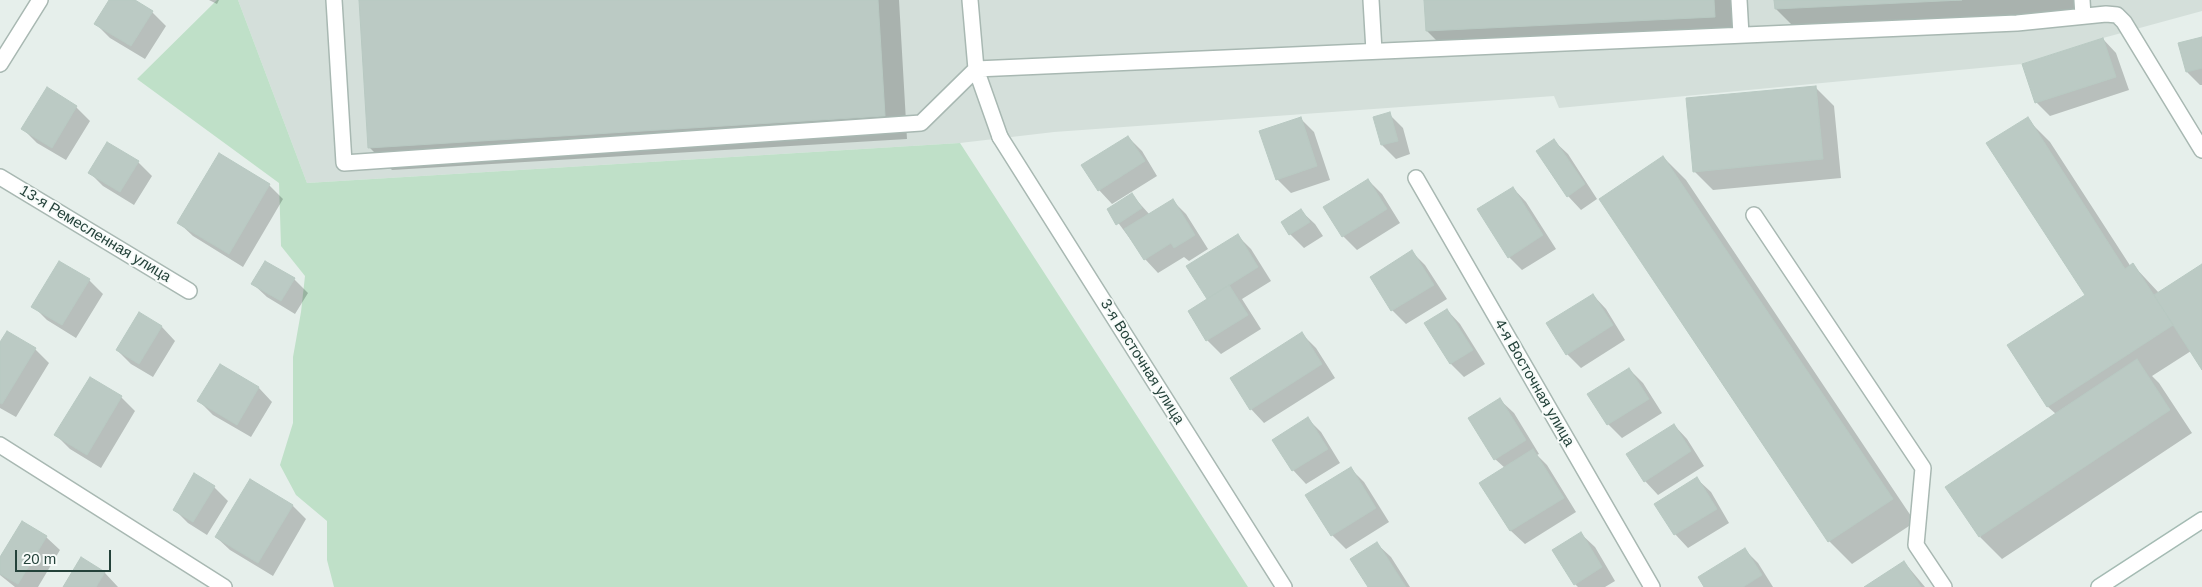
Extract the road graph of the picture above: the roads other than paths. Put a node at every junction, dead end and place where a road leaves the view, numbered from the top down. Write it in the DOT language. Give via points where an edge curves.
graph roads {
  1 [pos="40,0"];
  2 [pos="334,0"];
  3 [pos="970,0"];
  4 [pos="1371,0"];
  5 [pos="1739,0"];
  6 [pos="2082,0"];
  7 [pos="2083,16"];
  8 [pos="1741,35"];
  9 [pos="1374,52"];
  10 [pos="0,64"];
  11 [pos="976,69"];
  12 [pos="2202,149"];
  13 [pos="0,177"];
  14 [pos="1416,178"];
  15 [pos="1754,215"];
  16 [pos="189,291"];
  17 [pos="0,444"];
  18 [pos="2202,520"];
  19 [pos="224,587"];
  20 [pos="1284,587"];
  21 [pos="1652,587"];
  22 [pos="1944,587"];
  23 [pos="2099,587"];
  1 -- 10 [label="street"];
  2 -- 11 [label="street" via="344,163 921,122"];
  3 -- 11 [label="street, 3-я Восточная улица"];
  4 -- 9 [label="street"];
  5 -- 8 [label="street"];
  6 -- 7 [label="street"];
  7 -- 8 [label="street" via="2017,23"];
  7 -- 12 [label="street" via="2117,15 2124,22"];
  8 -- 9 [label="street"];
  9 -- 11 [label="street"];
  11 -- 20 [label="street, 3-я Восточная улица" via="1000,138"];
  13 -- 16 [label="street, 13-я Ремесленная улица"];
  14 -- 21 [label="street, 4-я Восточная улица"];
  15 -- 22 [label="street" via="1924,468 1916,545"];
  17 -- 19 [label="street"];
  18 -- 23 [label="street"];
}
